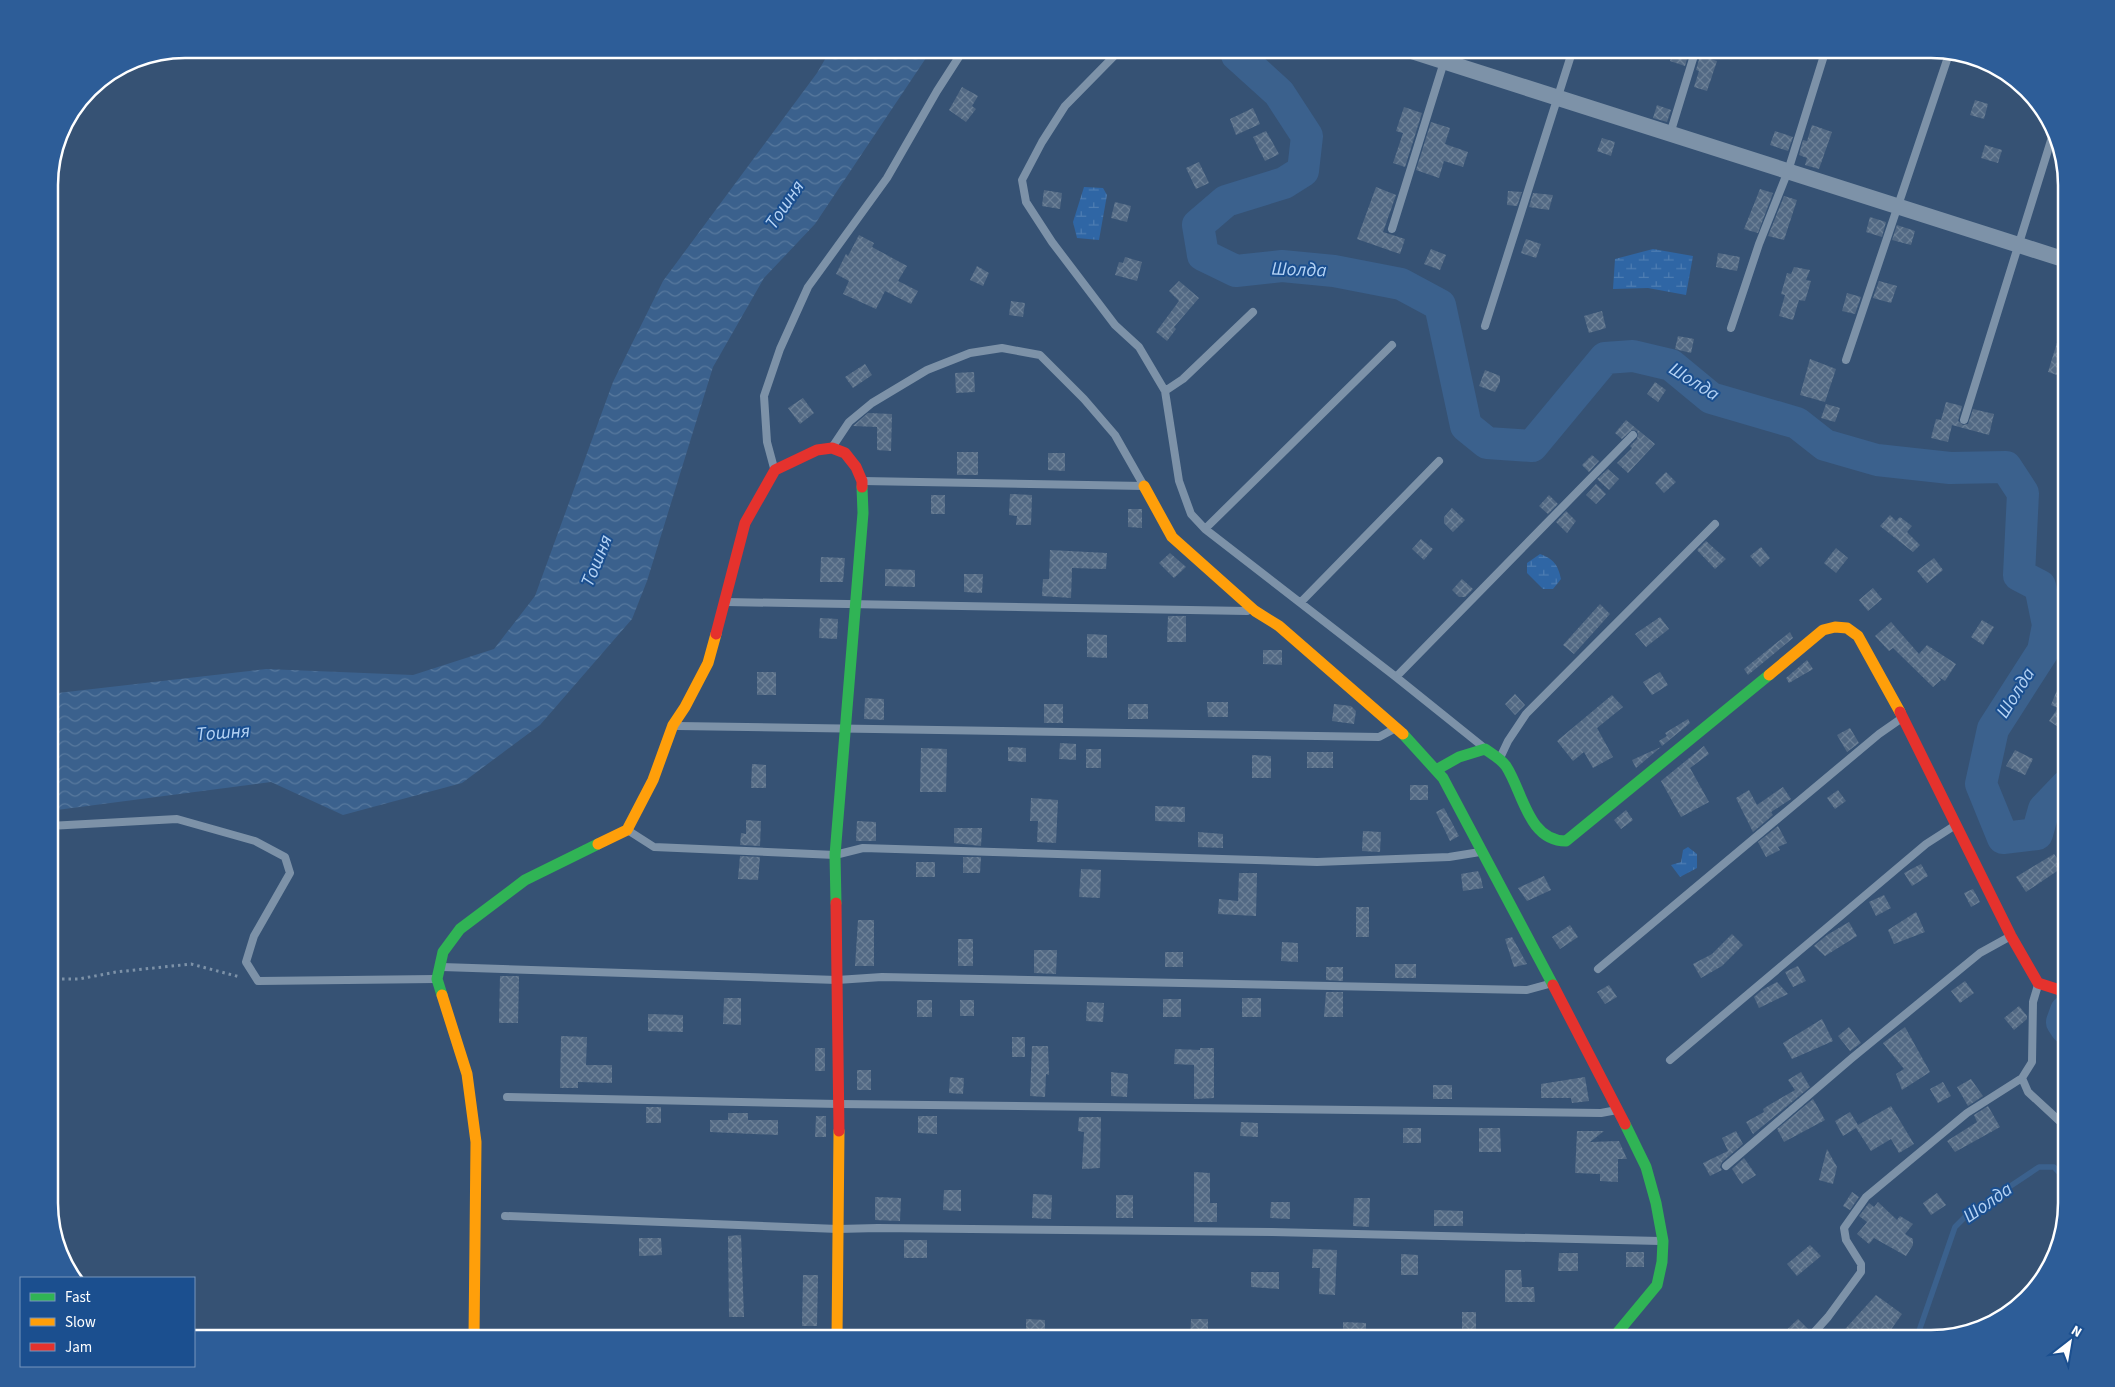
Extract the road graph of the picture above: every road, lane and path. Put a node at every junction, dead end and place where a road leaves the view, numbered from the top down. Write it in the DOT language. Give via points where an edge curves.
graph roads {
  1 [pos="958,58"];
  2 [pos="1112,58"];
  3 [pos="1446,58"];
  4 [pos="1455,58"];
  5 [pos="1570,58"];
  6 [pos="1693,58"];
  7 [pos="1823,58"];
  8 [pos="1947,59"];
  9 [pos="1558,98"];
  10 [pos="1670,134"];
  11 [pos="2050,142"];
  12 [pos="1788,172"];
  13 [pos="1897,206"];
  14 [pos="1392,229"];
  15 [pos="2018,245"];
  16 [pos="2058,258"];
  17 [pos="1253,312"];
  18 [pos="1485,326"];
  19 [pos="1731,328"];
  20 [pos="1392,345"];
  21 [pos="1846,360"];
  22 [pos="1165,391"];
  23 [pos="1964,420"];
  24 [pos="1633,435"];
  25 [pos="832,448"];
  26 [pos="1438,462"];
  27 [pos="775,470"];
  28 [pos="862,481"];
  29 [pos="1144,486"];
  30 [pos="1715,524"];
  31 [pos="1205,529"];
  32 [pos="724,602"];
  33 [pos="1301,602"];
  34 [pos="854,605"];
  35 [pos="1255,611"];
  36 [pos="1396,676"];
  37 [pos="1903,717"];
  38 [pos="673,726"];
  39 [pos="1396,728"];
  40 [pos="844,729"];
  41 [pos="1485,748"];
  42 [pos="1499,760"];
  43 [pos="1436,770"];
  44 [pos="1957,824"];
  45 [pos="58,826"];
  46 [pos="627,830"];
  47 [pos="1480,852"];
  48 [pos="835,856"];
  49 [pos="2011,936"];
  50 [pos="440,967"];
  51 [pos="1598,969"];
  52 [pos="58,979"];
  53 [pos="437,979"];
  54 [pos="837,980"];
  55 [pos="258,981"];
  56 [pos="2038,983"];
  57 [pos="1552,984"];
  58 [pos="2058,990"];
  59 [pos="1670,1060"];
  60 [pos="2022,1078"];
  61 [pos="507,1097"];
  62 [pos="839,1104"];
  63 [pos="1619,1110"];
  64 [pos="2058,1120"];
  65 [pos="1726,1166"];
  66 [pos="504,1216"];
  67 [pos="838,1229"];
  68 [pos="1662,1241"];
  69 [pos="474,1330"];
  70 [pos="837,1330"];
  71 [pos="1620,1330"];
  72 [pos="1816,1330"];
  1 -- 27 [label="lane" via="887,178 808,287 780,349 764,396 767,442"];
  2 -- 22 [label="lane" via="1065,106 1022,180 1026,202 1047,234 1115,324 1139,348"];
  3 -- 14 [label="lane"];
  4 -- 9 [label="street"];
  5 -- 9 [label="lane"];
  6 -- 10 [label="lane"];
  7 -- 12 [label="lane"];
  8 -- 13 [label="lane"];
  9 -- 10 [label="street"];
  9 -- 18 [label="lane"];
  10 -- 12 [label="street"];
  11 -- 15 [label="lane"];
  12 -- 13 [label="street"];
  12 -- 19 [label="lane" via="1759,244"];
  13 -- 15 [label="street"];
  13 -- 21 [label="lane"];
  15 -- 16 [label="street"];
  15 -- 23 [label="lane"];
  17 -- 22 [label="lane"];
  20 -- 31 [label="lane"];
  22 -- 31 [label="lane" via="1178,481 1191,514"];
  24 -- 36 [label="lane"];
  25 -- 27 [label="street" via="816,450"];
  25 -- 28 [label="street" via="844,453 856,467"];
  25 -- 29 [label="lane" via="854,417 927,370 970,353 1002,348 1040,356 1115,435"];
  26 -- 33 [label="lane"];
  27 -- 32 [label="street" via="745,523"];
  28 -- 29 [label="lane"];
  28 -- 34 [label="street" via="863,512"];
  29 -- 35 [label="street" via="1172,537"];
  30 -- 42 [label="lane" via="1526,714"];
  31 -- 33 [label="lane"];
  32 -- 34 [label="lane"];
  32 -- 38 [label="street" via="708,663"];
  33 -- 36 [label="lane"];
  34 -- 35 [label="lane"];
  34 -- 40 [label="street"];
  35 -- 39 [label="street" via="1280,626"];
  36 -- 41 [label="lane"];
  37 -- 42 [label="street" via="1858,636 1846,628 1835,627 1824,630 1566,841 1553,840 1532,820 1505,764"];
  37 -- 44 [label="street"];
  37 -- 51 [label="lane"];
  38 -- 40 [label="lane"];
  38 -- 46 [label="street" via="653,780"];
  39 -- 40 [label="lane" via="1379,737"];
  39 -- 43 [label="street"];
  40 -- 48 [label="street"];
  41 -- 42 [label="street"];
  41 -- 43 [label="street"];
  43 -- 47 [label="street"];
  44 -- 49 [label="street"];
  44 -- 59 [label="lane" via="1926,844"];
  45 -- 55 [label="lane" via="177,819 255,841 285,857 290,873 254,936 246,962"];
  46 -- 48 [label="lane" via="654,847"];
  46 -- 50 [label="street" via="525,880 460,929 443,952"];
  47 -- 48 [label="lane" via="1449,857 1317,862 863,848"];
  47 -- 57 [label="street"];
  48 -- 54 [label="street"];
  49 -- 56 [label="street"];
  49 -- 65 [label="lane" via="1980,953"];
  50 -- 53 [label="street"];
  50 -- 54 [label="lane"];
  52 -- 55 [label="path" via="191,964"];
  53 -- 55 [label="lane"];
  53 -- 69 [label="street" via="467,1074 476,1142"];
  54 -- 57 [label="lane" via="882,977 1527,990"];
  54 -- 62 [label="street"];
  56 -- 58 [label="street"];
  56 -- 60 [label="lane" via="2033,1002 2032,1062"];
  57 -- 63 [label="street"];
  60 -- 64 [label="lane" via="2028,1092"];
  60 -- 72 [label="lane" via="1967,1113 1866,1197 1844,1228 1846,1240 1861,1264 1861,1272"];
  61 -- 62 [label="lane"];
  62 -- 63 [label="lane" via="1600,1113"];
  62 -- 67 [label="street"];
  63 -- 68 [label="street" via="1646,1167"];
  66 -- 67 [label="lane"];
  67 -- 68 [label="lane" via="1272,1232"];
  67 -- 70 [label="street"];
  68 -- 71 [label="street" via="1657,1285"];
}
